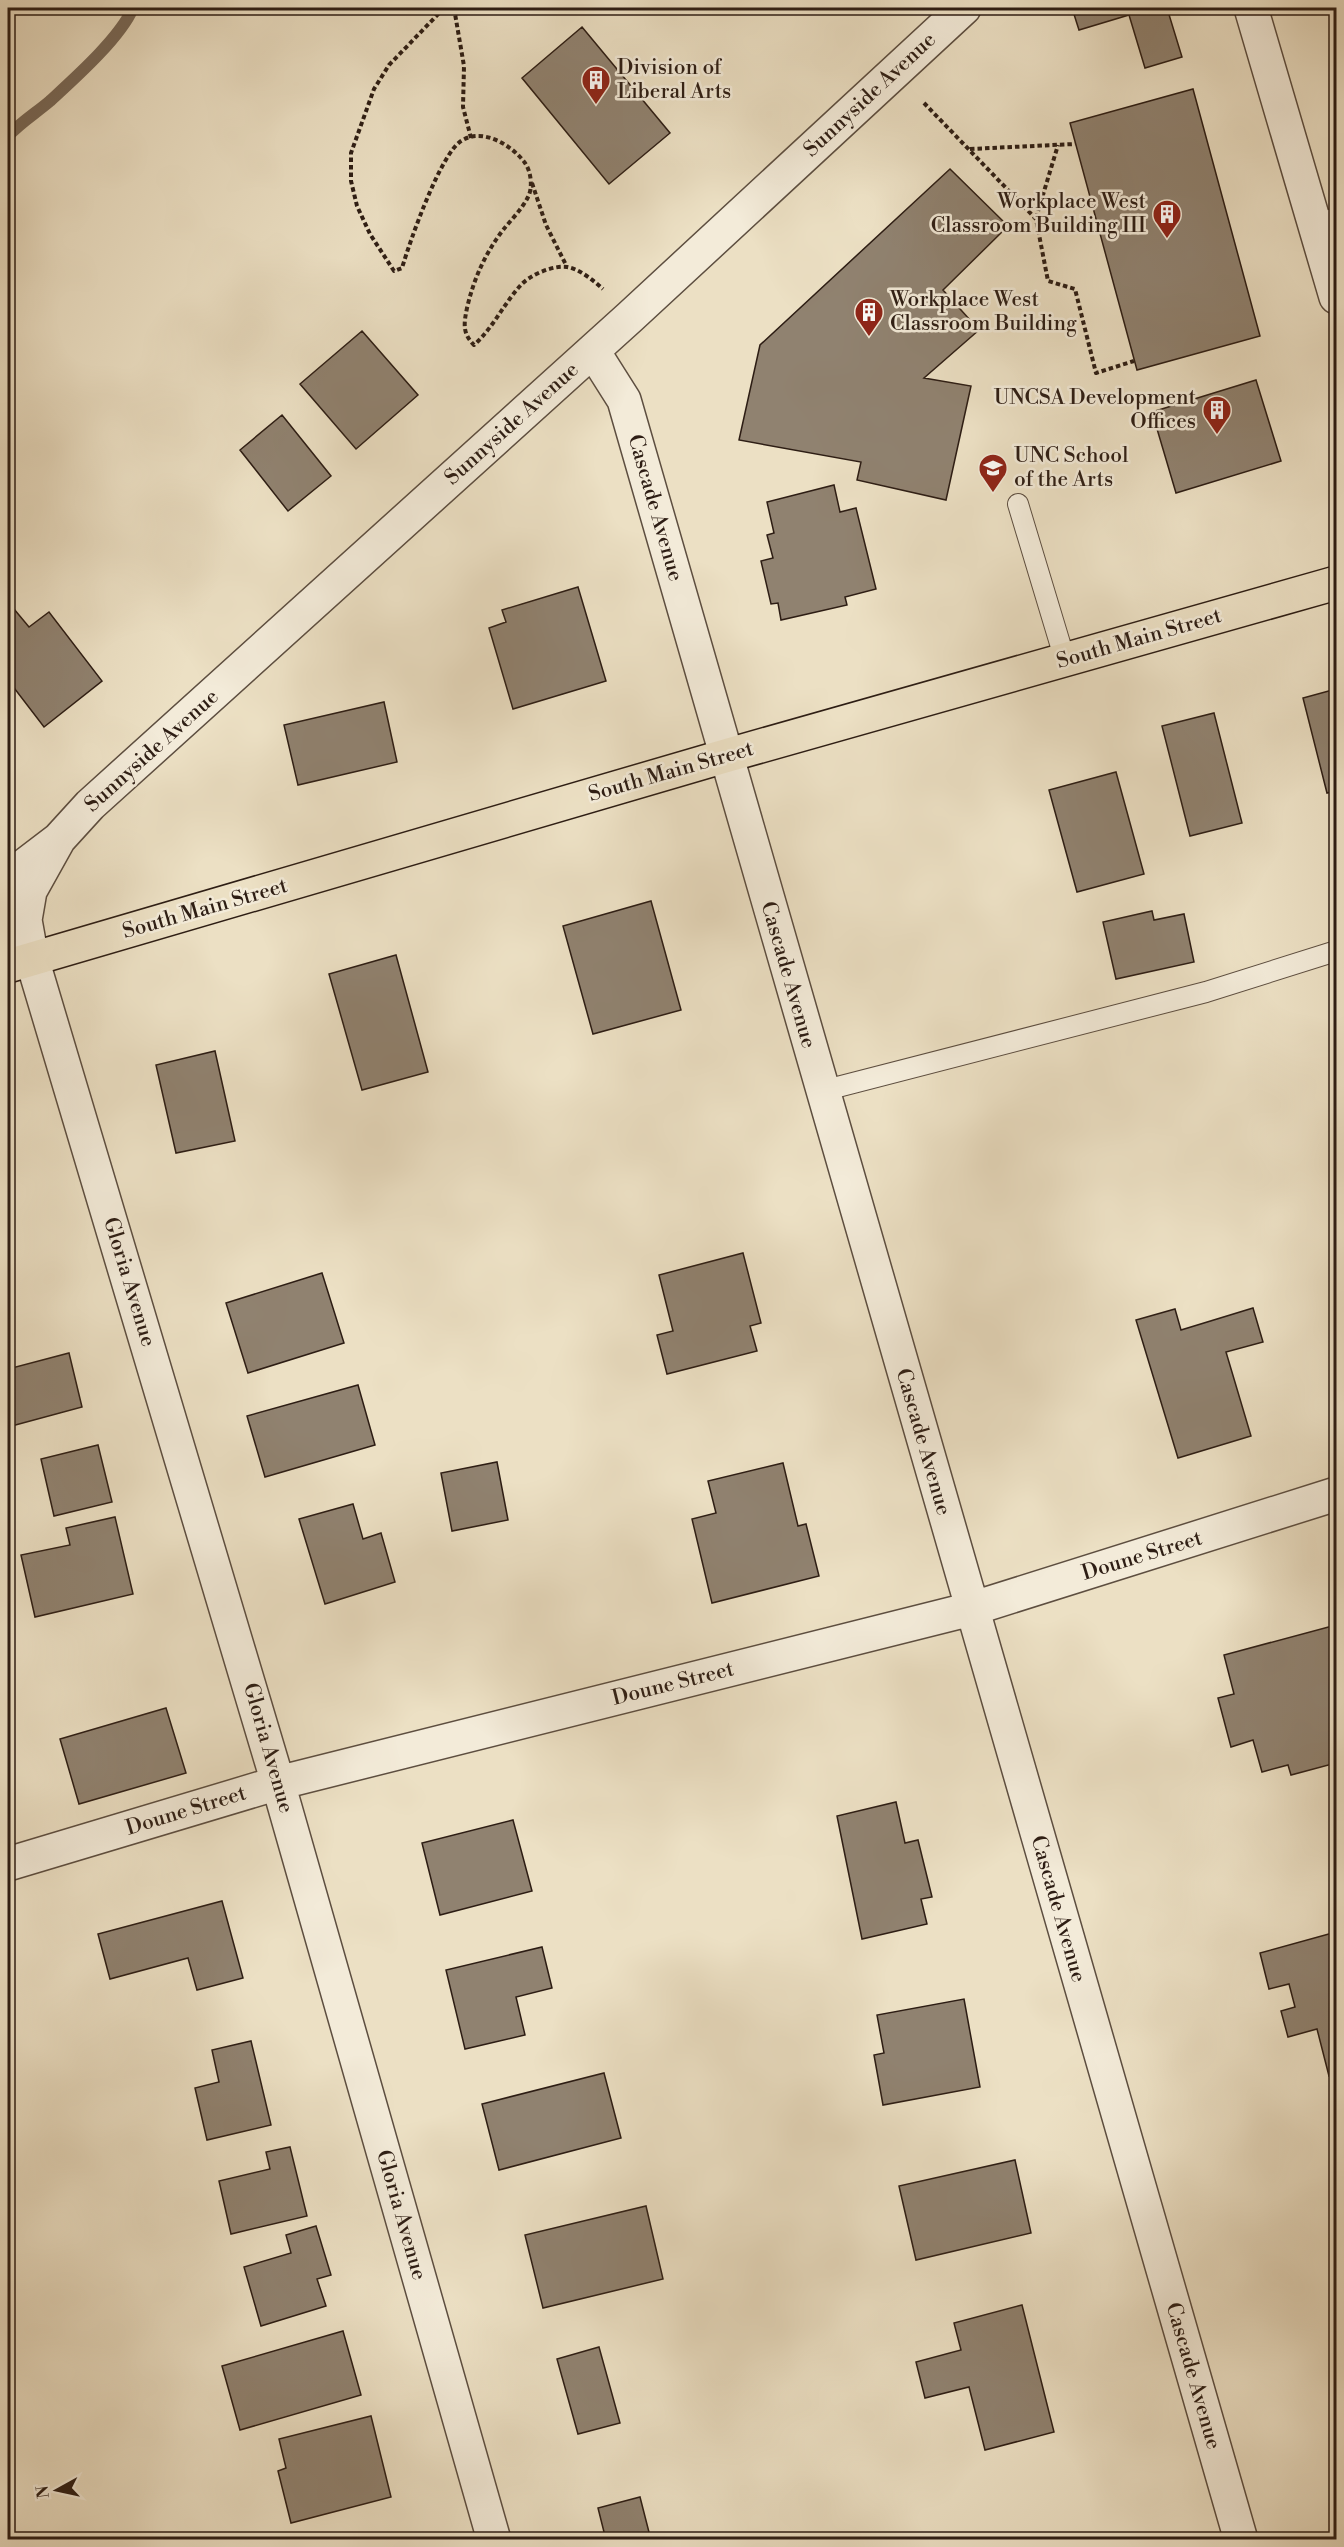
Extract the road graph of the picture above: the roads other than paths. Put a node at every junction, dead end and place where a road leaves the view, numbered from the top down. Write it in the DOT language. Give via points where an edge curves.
graph roads {
  1 [pos="964,8"];
  2 [pos="1251,8"];
  3 [pos="1326,222"];
  4 [pos="1336,297"];
  5 [pos="593,351"];
  6 [pos="1018,504"];
  7 [pos="1336,583"];
  8 [pos="1065,660"];
  9 [pos="725,756"];
  10 [pos="59,839"];
  11 [pos="8,878"];
  12 [pos="1336,951"];
  13 [pos="20,963"];
  14 [pos="822,1091"];
  15 [pos="1336,1494"];
  16 [pos="972,1609"];
  17 [pos="278,1783"];
  18 [pos="8,1864"];
  19 [pos="494,2540"];
  20 [pos="1241,2540"];
  1 -- 5 [label="street, Sunnyside Avenue"];
  2 -- 3 [label="street"];
  3 -- 4 [label="street"];
  5 -- 9 [label="street, Cascade Avenue" via="624,400"];
  5 -- 10 [label="street, Sunnyside Avenue" via="99,797"];
  6 -- 8 [label="lane"];
  7 -- 8 [label="main road, South Main Street"];
  8 -- 9 [label="main road, South Main Street"];
  9 -- 13 [label="main road, South Main Street"];
  9 -- 14 [label="street, Cascade Avenue"];
  10 -- 11 [label="street, Sunnyside Avenue"];
  10 -- 13 [label="street, Sunnyside Avenue" via="30,891"];
  12 -- 14 [label="lane" via="1206,992"];
  13 -- 17 [label="street, Gloria Avenue"];
  14 -- 16 [label="street, Cascade Avenue"];
  15 -- 16 [label="street, Doune Street"];
  16 -- 17 [label="street, Doune Street"];
  16 -- 20 [label="street, Cascade Avenue"];
  17 -- 18 [label="street, Doune Street"];
  17 -- 19 [label="street, Gloria Avenue"];
}
